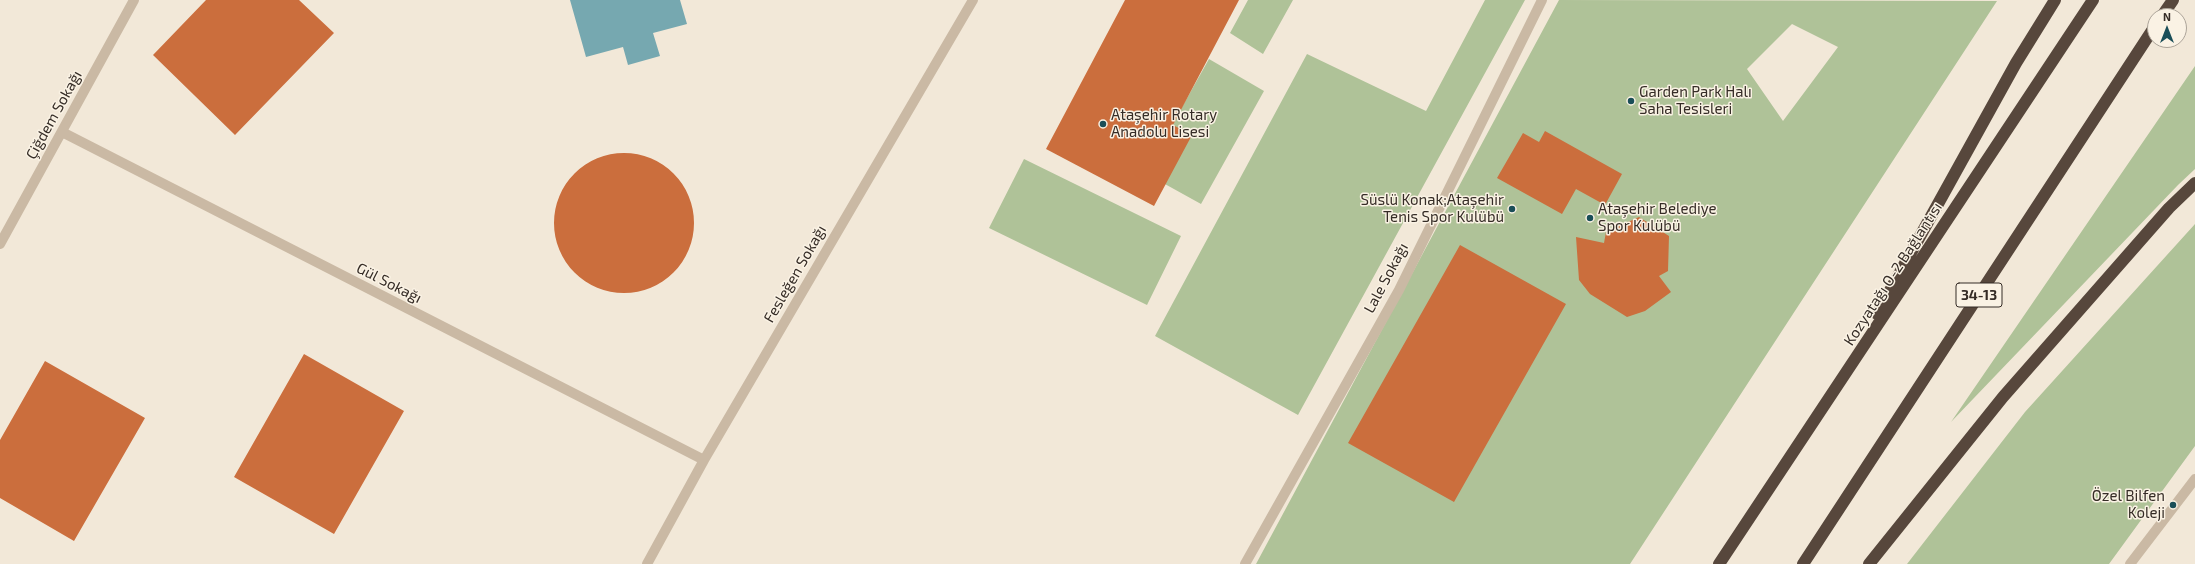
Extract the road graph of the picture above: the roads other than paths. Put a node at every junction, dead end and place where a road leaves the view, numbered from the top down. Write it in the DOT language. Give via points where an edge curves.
graph roads {
  1 [pos="134,0"];
  2 [pos="973,0"];
  3 [pos="1542,0"];
  4 [pos="2055,0"];
  5 [pos="2093,0"];
  6 [pos="2147,38"];
  7 [pos="62,132"];
  8 [pos="2195,184"];
  9 [pos="0,244"];
  10 [pos="1833,393"];
  11 [pos="704,460"];
  12 [pos="2195,479"];
  13 [pos="647,564"];
  14 [pos="1245,564"];
  15 [pos="1719,564"];
  16 [pos="1803,564"];
  17 [pos="1869,564"];
  18 [pos="2130,564"];
  1 -- 7 [label="street, Çiğdem Sokağı"];
  2 -- 11 [label="street, Fesleğen Sokağı"];
  3 -- 14 [label="street, Lale Sokağı" via="1399,290"];
  4 -- 10 [label="highway" via="2016,63"];
  5 -- 10 [label="highway, Kozyatağı O-2 Bağlantısı"];
  6 -- 16 [label="highway, 34-13"];
  7 -- 9 [label="street, Çiğdem Sokağı"];
  7 -- 11 [label="street, Gül Sokağı"];
  8 -- 17 [label="highway" via="2169,208 2003,397"];
  10 -- 15 [label="highway, Kozyatağı O-2 Bağlantısı"];
  11 -- 13 [label="street, Fesleğen Sokağı"];
  12 -- 18 [label="street"];
}
